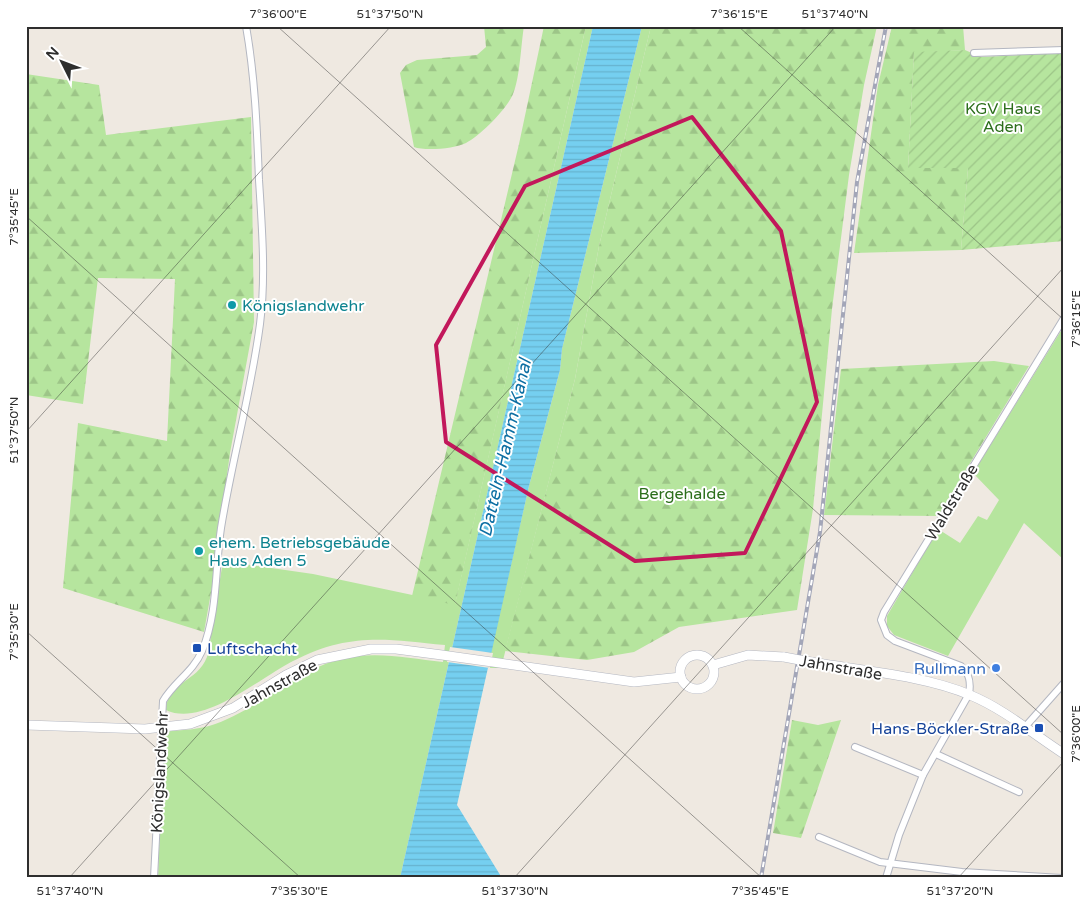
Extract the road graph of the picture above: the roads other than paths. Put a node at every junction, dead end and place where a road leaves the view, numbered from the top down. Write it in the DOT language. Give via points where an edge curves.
graph roads {
  1 [pos="246,26"];
  2 [pos="1064,50"];
  3 [pos="974,53"];
  4 [pos="1064,318"];
  5 [pos="713,665"];
  6 [pos="681,677"];
  7 [pos="1064,683"];
  8 [pos="969,694"];
  9 [pos="26,725"];
  10 [pos="1024,727"];
  11 [pos="160,728"];
  12 [pos="855,747"];
  13 [pos="936,754"];
  14 [pos="1064,754"];
  15 [pos="923,775"];
  16 [pos="1019,792"];
  17 [pos="819,837"];
  18 [pos="890,864"];
  19 [pos="154,878"];
  20 [pos="886,878"];
  21 [pos="1062,878"];
  1 -- 11 [label="street, Königslandwehr" via="254,82 261,210 263,271 260,322 251,385 221,529 208,630 198,660 163,701"];
  2 -- 3 [label="street"];
  4 -- 8 [label="street, Waldstraße" via="881,620 887,635 895,641 961,666 968,673"];
  5 -- 6 [label="main road" via="707,658 693,655 684,661"];
  5 -- 6 [label="main road" via="713,679 702,688 687,685"];
  5 -- 8 [label="main road, Jahnstraße, bridge" via="748,655 784,657 923,681"];
  6 -- 11 [label="main road, Jahnstraße" via="634,682 396,649 371,649 334,655 302,667 220,714 190,724"];
  7 -- 10 [label="street"];
  8 -- 10 [label="main road, Jahnstraße"];
  8 -- 13 [label="street"];
  9 -- 11 [label="main road, Jahnstraße"];
  10 -- 14 [label="main road, Jahnstraße"];
  11 -- 19 [label="street, Königslandwehr"];
  12 -- 15 [label="street"];
  13 -- 15 [label="street"];
  13 -- 16 [label="street"];
  15 -- 18 [label="street"];
  17 -- 18 [label="street"];
  18 -- 20 [label="street"];
  18 -- 21 [label="street"];
}
